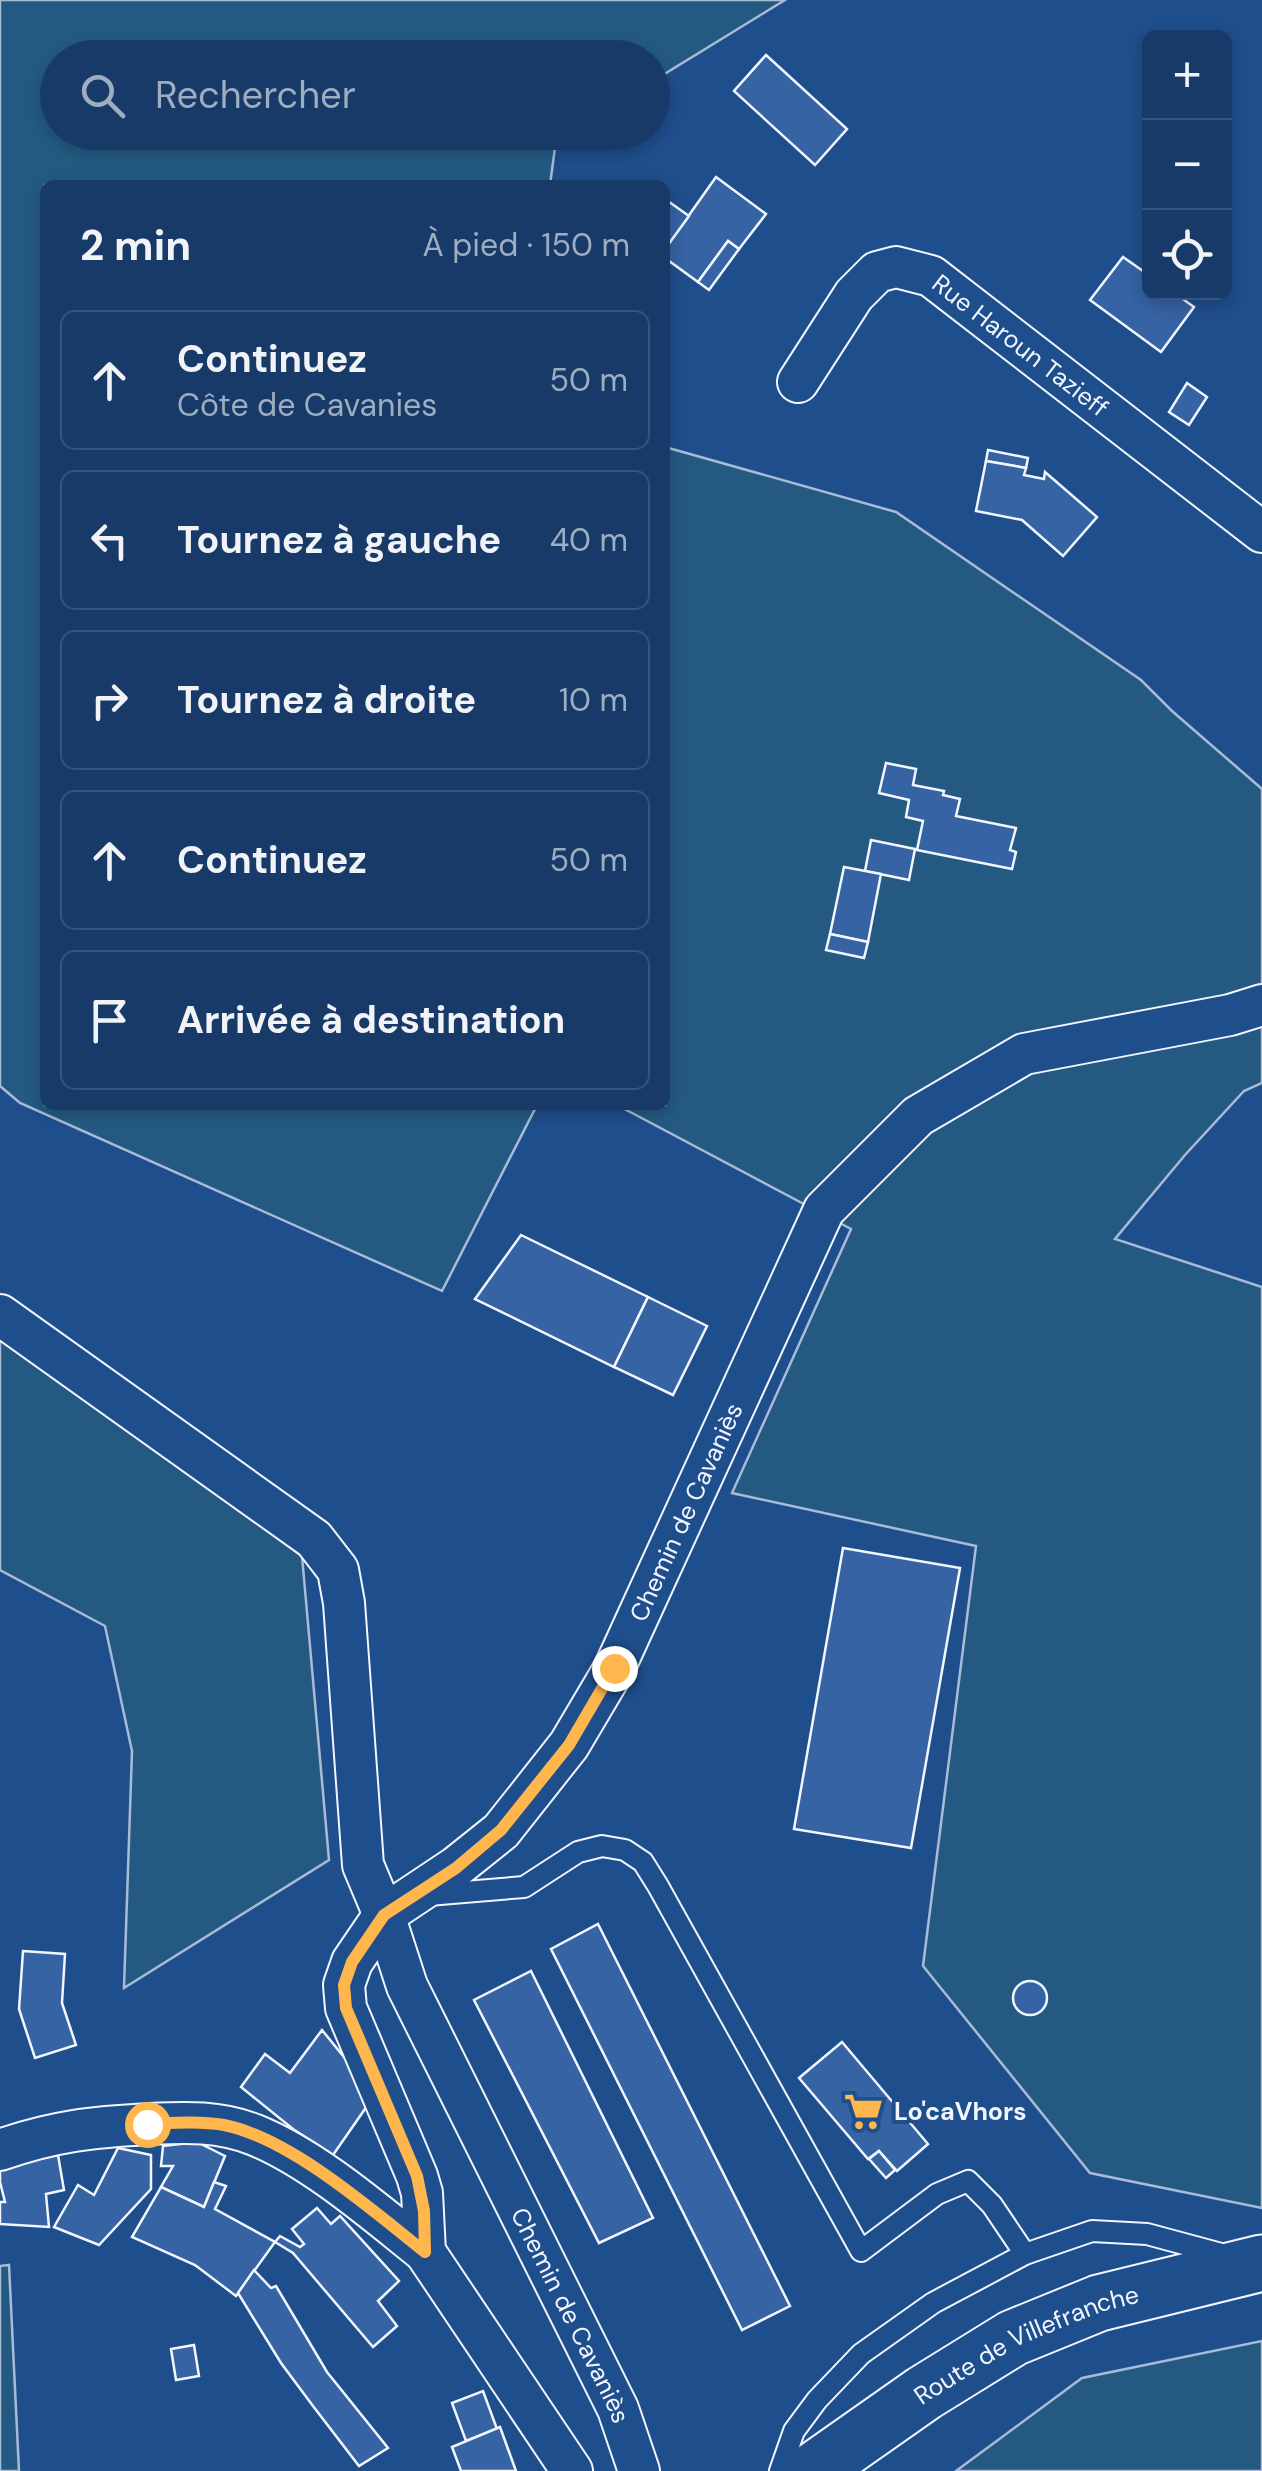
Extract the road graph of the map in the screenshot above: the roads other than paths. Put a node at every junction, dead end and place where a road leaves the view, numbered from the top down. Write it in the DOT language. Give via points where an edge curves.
graph roads {
  1 [pos="798,382"];
  2 [pos="1262,532"];
  3 [pos="1262,1005"];
  4 [pos="0,1316"];
  5 [pos="398,1906"];
  6 [pos="0,2150"];
  7 [pos="425,2252"];
  8 [pos="1025,2254"];
  9 [pos="1259,2263"];
  10 [pos="572,2471"];
  11 [pos="639,2471"];
  12 [pos="780,2471"];
  13 [pos="813,2471"];
  1 -- 2 [label="street, Rue Haroun Tazieff" via="854,295 877,272 896,266 931,276"];
  3 -- 5 [label="street, Chemin de Cavaniès" via="1024,1054 918,1116 824,1210 614,1668 569,1745 501,1830"];
  4 -- 5 [label="street" via="314,1539 338,1570 363,1866"];
  5 -- 7 [label="street" via="352,1962 344,1985 346,2008 417,2176"];
  5 -- 8 [label="lane" via="524,1887 578,1852 625,1850 644,1862 860,2251 937,2194 968,2181"];
  5 -- 11 [label="street, Chemin de Cavaniès" via="407,1986 618,2409"];
  6 -- 7 [label="street" via="100,2126 226,2126 287,2151"];
  7 -- 10 [label="street"];
  8 -- 9 [label="lane" via="1092,2231 1147,2234"];
  8 -- 12 [label="lane" via="933,2303 862,2354 794,2432"];
  9 -- 13 [label="main road, Route de Villefranche" via="1099,2304 1013,2338"];
}
